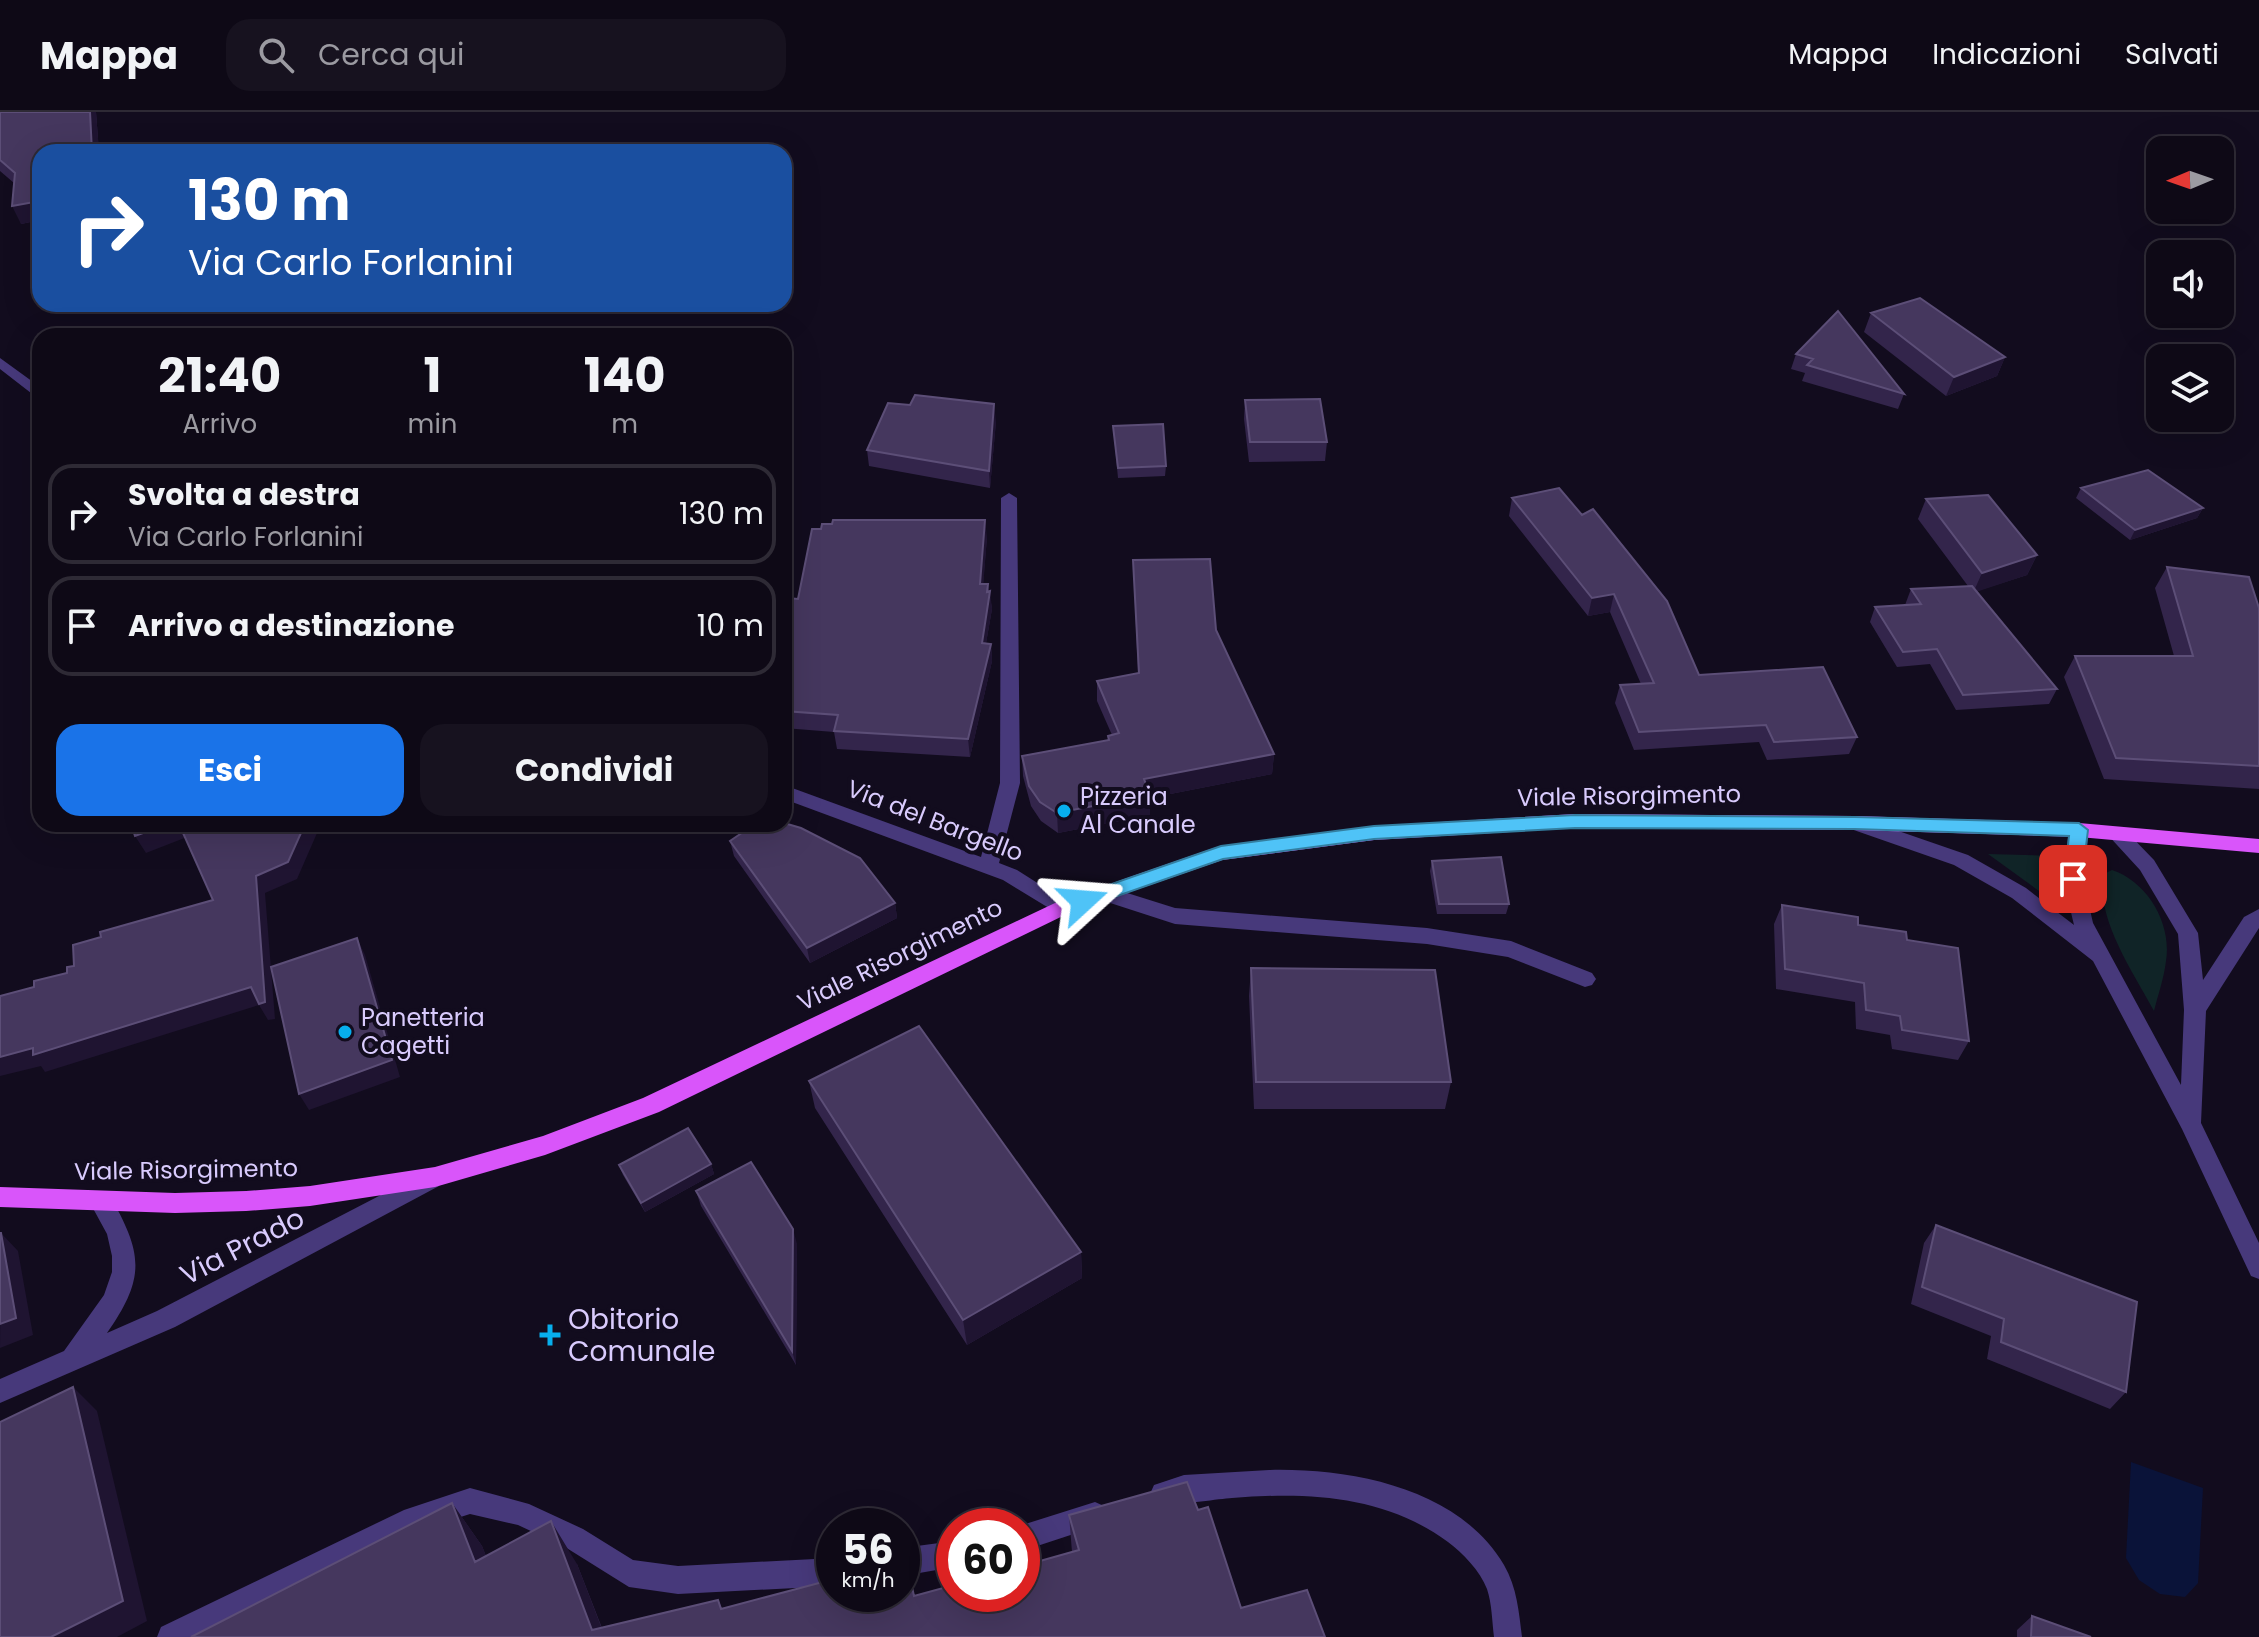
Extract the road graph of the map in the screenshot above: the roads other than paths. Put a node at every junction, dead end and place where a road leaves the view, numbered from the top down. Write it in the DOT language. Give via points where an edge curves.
graph roads {
  1 [pos="0,362"];
  2 [pos="32,388"];
  3 [pos="1009,498"];
  4 [pos="792,795"];
  5 [pos="1855,823"];
  6 [pos="2079,830"];
  7 [pos="2116,833"];
  8 [pos="2259,846"];
  9 [pos="988,867"];
  10 [pos="1105,894"];
  11 [pos="1062,908"];
  12 [pos="2259,917"];
  13 [pos="2105,961"];
  14 [pos="1585,979"];
  15 [pos="2195,1010"];
  16 [pos="2191,1125"];
  17 [pos="435,1177"];
  18 [pos="0,1197"];
  19 [pos="101,1201"];
  20 [pos="2259,1268"];
  21 [pos="72,1359"];
  22 [pos="0,1391"];
  23 [pos="1040,1532"];
  24 [pos="816,1573"];
  25 [pos="171,1637"];
  26 [pos="1508,1637"];
  1 -- 2 [label="street"];
  3 -- 9 [label="street" via="1010,783"];
  4 -- 9 [label="street, Via del Bargello"];
  5 -- 6 [label="main road, Viale Risorgimento"];
  5 -- 10 [label="main road, Viale Risorgimento" via="1575,821 1374,833 1221,853"];
  5 -- 13 [label="street" via="1972,866 2019,893"];
  6 -- 7 [label="main road, Viale Risorgimento"];
  6 -- 13 [label="street" via="2073,879 2083,923"];
  7 -- 8 [label="main road, Viale Risorgimento"];
  7 -- 15 [label="street" via="2147,865 2188,933"];
  9 -- 11 [label="street, Via del Bargello"];
  10 -- 11 [label="main road, Viale Risorgimento"];
  10 -- 14 [label="street" via="1175,916 1427,936 1511,949"];
  11 -- 17 [label="main road, Viale Risorgimento" via="651,1105 545,1145"];
  12 -- 15 [label="street"];
  13 -- 16 [label="street"];
  15 -- 16 [label="street"];
  16 -- 20 [label="street"];
  17 -- 19 [label="main road, Viale Risorgimento" via="259,1200"];
  17 -- 21 [label="street, Via Prado" via="166,1319"];
  18 -- 19 [label="main road, Viale Risorgimento"];
  19 -- 21 [label="street, Via Prado" via="122,1241 123,1274 111,1310"];
  21 -- 22 [label="street, Via Prado"];
  23 -- 26 [label="street" via="1184,1488 1318,1483 1378,1495 1429,1515 1474,1543 1497,1579"];
  24 -- 25 [label="street" via="678,1580 629,1573 520,1513 470,1501 413,1519"];
}
